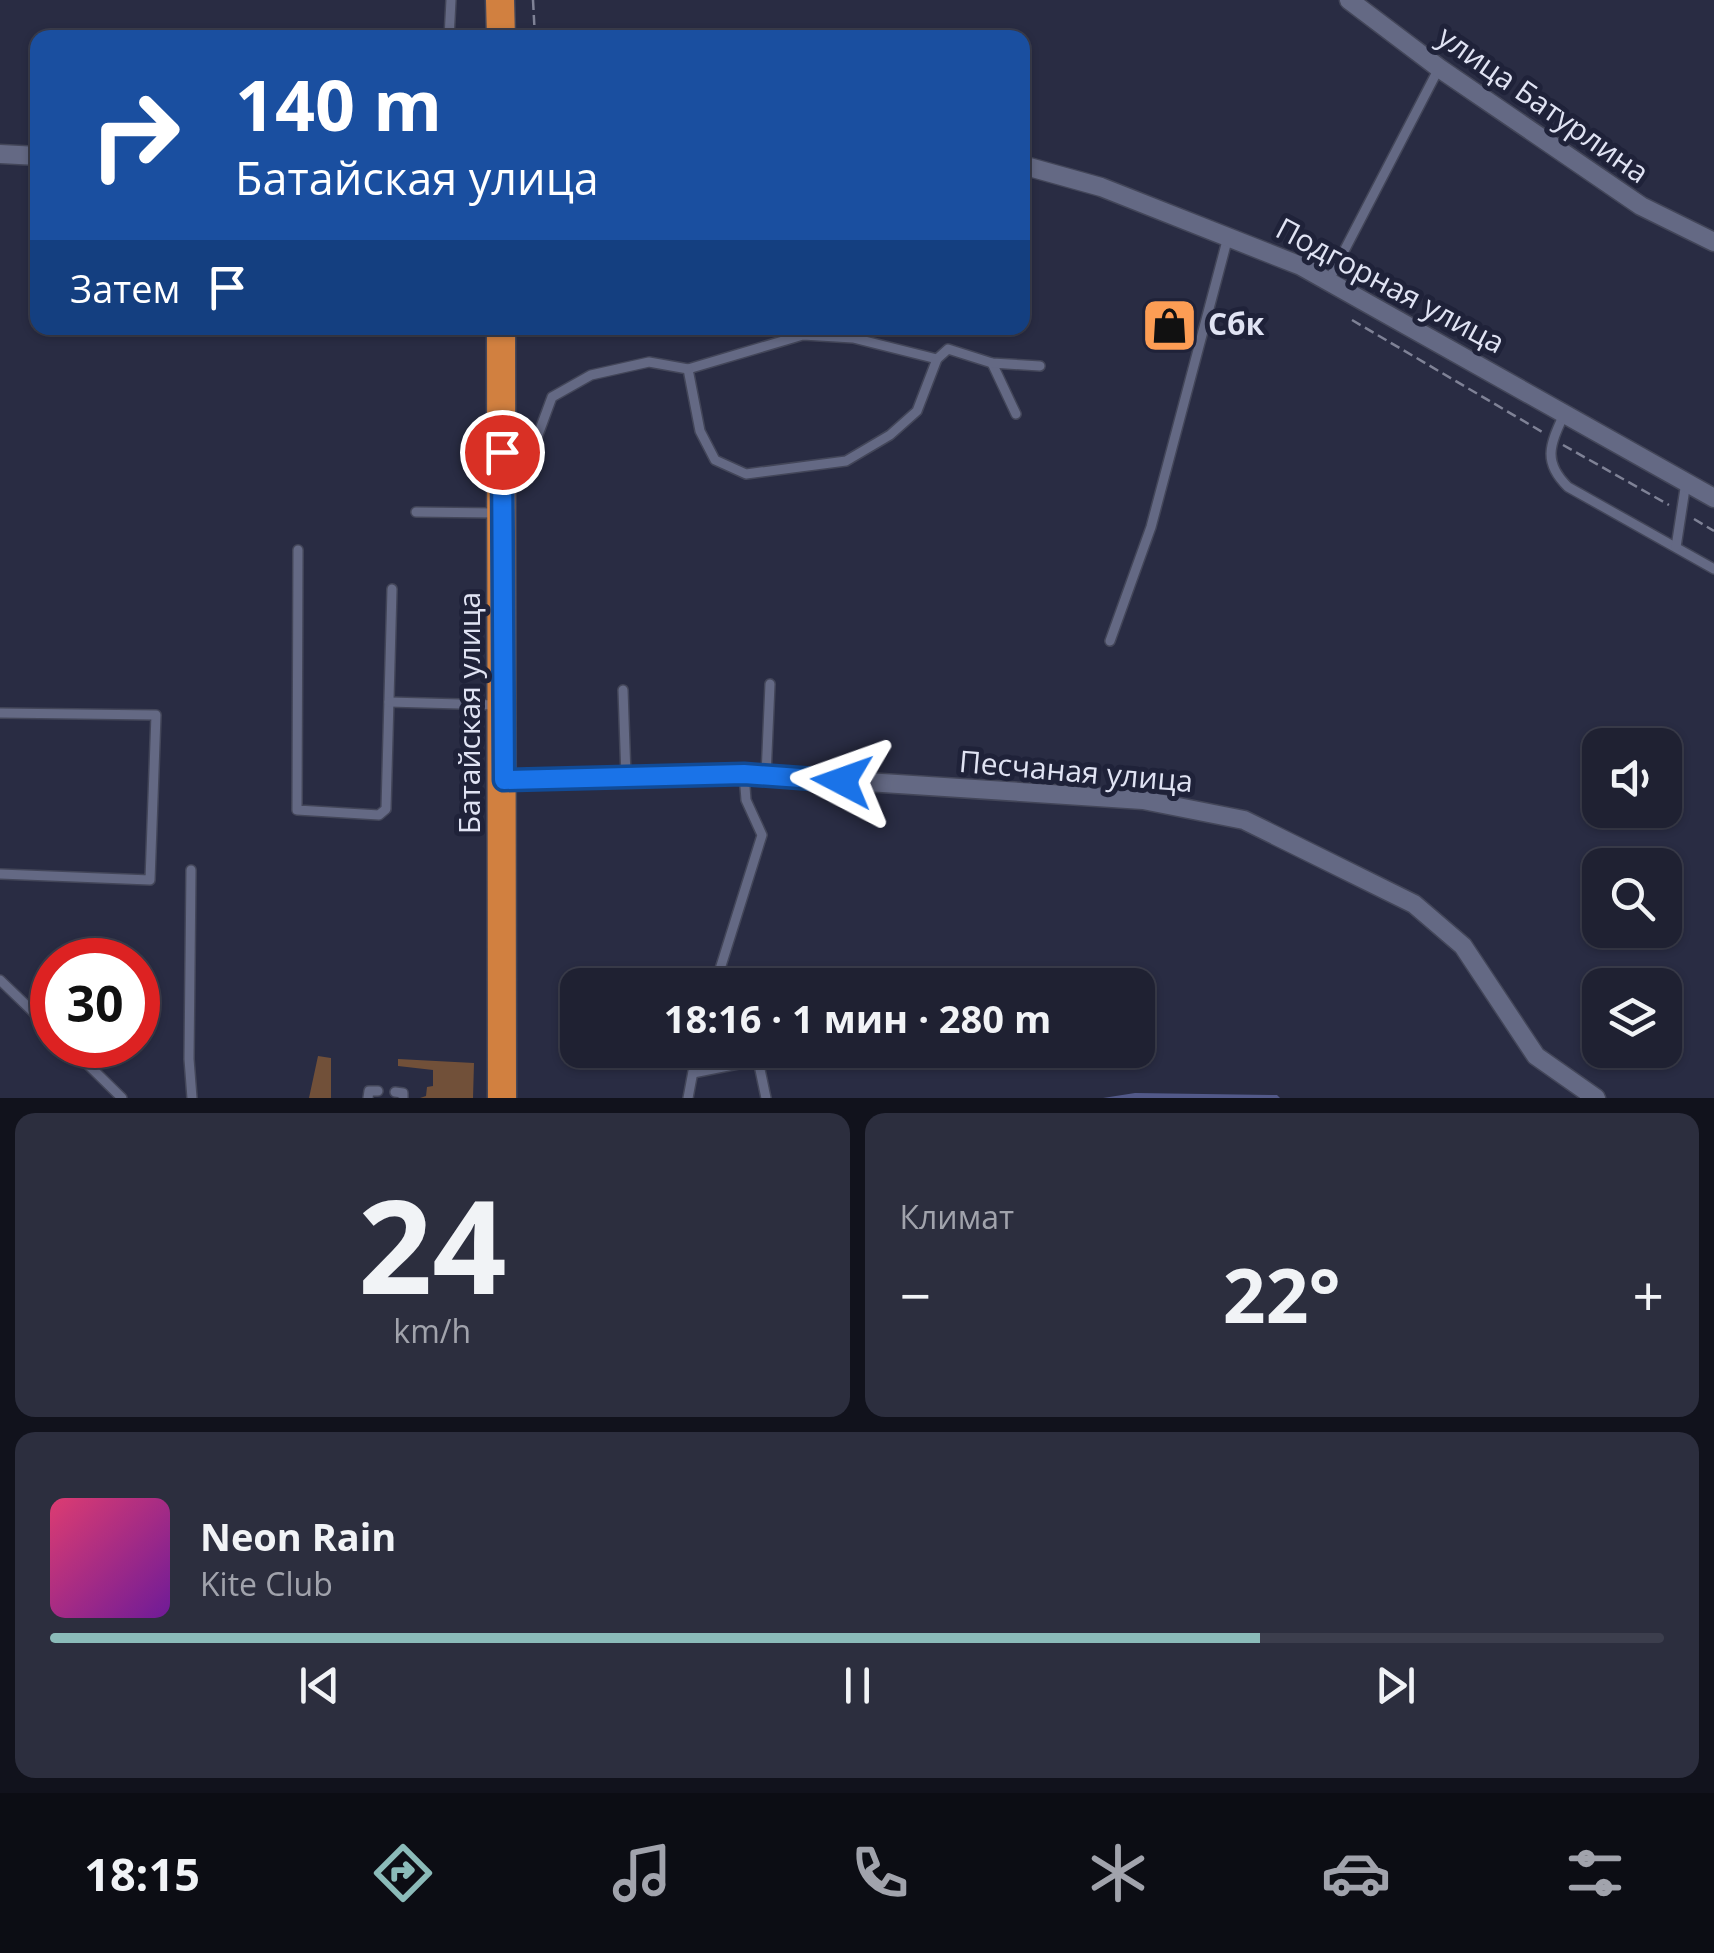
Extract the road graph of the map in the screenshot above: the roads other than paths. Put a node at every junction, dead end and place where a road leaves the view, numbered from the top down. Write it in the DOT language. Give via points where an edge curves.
graph roads {
  1 [pos="451,0"];
  2 [pos="500,0"];
  3 [pos="1349,0"];
  4 [pos="449,30"];
  5 [pos="500,30"];
  6 [pos="1439,68"];
  7 [pos="0,154"];
  8 [pos="30,156"];
  9 [pos="1030,167"];
  10 [pos="1229,235"];
  11 [pos="1714,242"];
  12 [pos="1329,280"];
  13 [pos="502,335"];
  14 [pos="937,359"];
  15 [pos="992,364"];
  16 [pos="1040,366"];
  17 [pos="688,369"];
  18 [pos="1565,412"];
  19 [pos="1016,414"];
  20 [pos="502,452"];
  21 [pos="1686,482"];
  22 [pos="1714,498"];
  23 [pos="416,512"];
  24 [pos="502,513"];
  25 [pos="1676,547"];
  26 [pos="298,550"];
  27 [pos="1714,568"];
  28 [pos="392,588"];
  29 [pos="1110,641"];
  30 [pos="770,684"];
  31 [pos="623,690"];
  32 [pos="389,702"];
  33 [pos="503,706"];
  34 [pos="0,713"];
  35 [pos="744,774"];
  36 [pos="766,776"];
  37 [pos="626,778"];
  38 [pos="504,780"];
  39 [pos="192,870"];
  40 [pos="0,874"];
  41 [pos="720,968"];
  42 [pos="0,980"];
  43 [pos="30,1009"];
  44 [pos="91,1068"];
  45 [pos="694,1068"];
  46 [pos="693,1073"];
  47 [pos="378,1091"];
  48 [pos="122,1098"];
  49 [pos="192,1098"];
  50 [pos="368,1098"];
  51 [pos="502,1098"];
  52 [pos="688,1098"];
  53 [pos="766,1098"];
  54 [pos="1596,1098"];
  1 -- 4 [label="lane"];
  2 -- 5 [label="highway"];
  3 -- 6 [label="street, улица Батурлина"];
  6 -- 11 [label="street, улица Батурлина" via="1641,206"];
  6 -- 12 [label="lane"];
  7 -- 8 [label="street"];
  9 -- 10 [label="street, Подгорная улица"];
  10 -- 12 [label="street, Подгорная улица"];
  10 -- 29 [label="lane" via="1152,527"];
  12 -- 18 [label="street, Подгорная улица"];
  13 -- 20 [label="highway, Батайская улица"];
  14 -- 15 [label="lane" via="948,349"];
  14 -- 17 [label="lane" via="853,338 803,335"];
  14 -- 17 [label="lane" via="917,410 890,436 846,462 746,474 715,460 700,431"];
  15 -- 16 [label="lane"];
  15 -- 19 [label="lane"];
  17 -- 20 [label="lane" via="649,362 591,375 552,396 535,443"];
  18 -- 21 [label="street, Подгорная улица"];
  18 -- 25 [label="lane" via="1550,455 1554,473"];
  20 -- 24 [label="highway, Батайская улица"];
  21 -- 22 [label="street, Подгорная улица"];
  21 -- 25 [label="lane"];
  23 -- 24 [label="lane"];
  24 -- 33 [label="highway, Батайская улица"];
  25 -- 27 [label="lane"];
  26 -- 32 [label="lane" via="298,810 380,815 386,809"];
  28 -- 32 [label="lane"];
  30 -- 36 [label="lane"];
  31 -- 37 [label="lane"];
  32 -- 33 [label="lane"];
  33 -- 38 [label="highway, Батайская улица"];
  34 -- 40 [label="lane" via="156,716 150,880"];
  35 -- 36 [label="street, Песчаная улица"];
  35 -- 37 [label="street, Песчаная улица"];
  35 -- 41 [label="lane" via="746,800 762,835"];
  36 -- 54 [label="street, Песчаная улица" via="1143,800 1244,820 1414,904 1463,946 1536,1056"];
  37 -- 38 [label="street, Песчаная улица"];
  38 -- 51 [label="highway, Батайская улица"];
  39 -- 49 [label="lane"];
  42 -- 43 [label="lane"];
  44 -- 48 [label="lane"];
  45 -- 46 [label="lane"];
  46 -- 52 [label="lane"];
  46 -- 53 [label="lane" via="758,1060"];
  47 -- 50 [label="lane" via="368,1091"];
}
